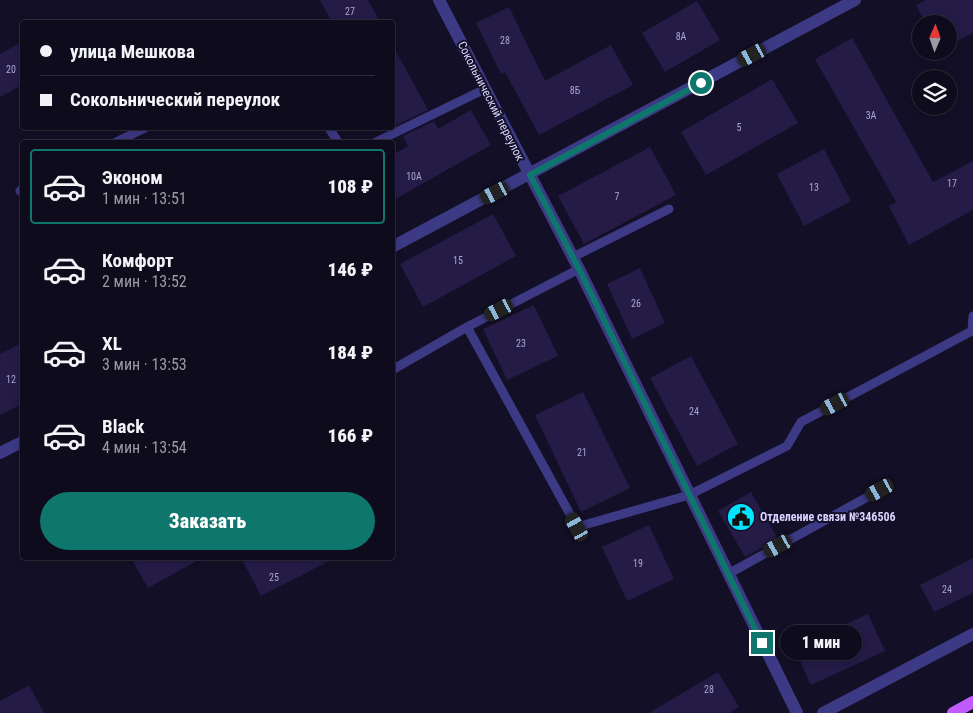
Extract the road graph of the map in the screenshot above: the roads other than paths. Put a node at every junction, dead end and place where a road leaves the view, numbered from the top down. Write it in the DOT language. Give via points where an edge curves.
graph roads {
  1 [pos="439,0"];
  2 [pos="855,0"];
  3 [pos="485,89"];
  4 [pos="141,130"];
  5 [pos="120,140"];
  6 [pos="380,140"];
  7 [pos="530,175"];
  8 [pos="669,209"];
  9 [pos="395,246"];
  10 [pos="573,257"];
  11 [pos="579,269"];
  12 [pos="973,316"];
  13 [pos="467,327"];
  14 [pos="972,331"];
  15 [pos="395,368"];
  16 [pos="20,443"];
  17 [pos="0,453"];
  18 [pos="880,490"];
  19 [pos="688,495"];
  20 [pos="728,574"];
  21 [pos="973,634"];
  22 [pos="973,702"];
  23 [pos="797,713"];
  24 [pos="823,713"];
  25 [pos="953,713"];
  1 -- 3 [label="street, Сокольнический переулок"];
  2 -- 7 [label="street"];
  3 -- 6 [label="lane"];
  3 -- 7 [label="street, Сокольнический переулок"];
  4 -- 5 [label="lane"];
  7 -- 9 [label="street"];
  7 -- 10 [label="street, Сокольнический переулок"];
  8 -- 10 [label="lane"];
  10 -- 11 [label="street, Сокольнический переулок"];
  11 -- 13 [label="lane"];
  11 -- 19 [label="street, Сокольнический переулок"];
  12 -- 14 [label="lane"];
  13 -- 15 [label="lane"];
  13 -- 19 [label="lane" via="577,527"];
  14 -- 19 [label="lane" via="801,422 788,446"];
  16 -- 17 [label="street"];
  18 -- 20 [label="lane"];
  19 -- 20 [label="street, Сокольнический переулок"];
  20 -- 23 [label="street, Сокольнический переулок"];
  21 -- 24 [label="street"];
  22 -- 25 [label="main road"];
}
